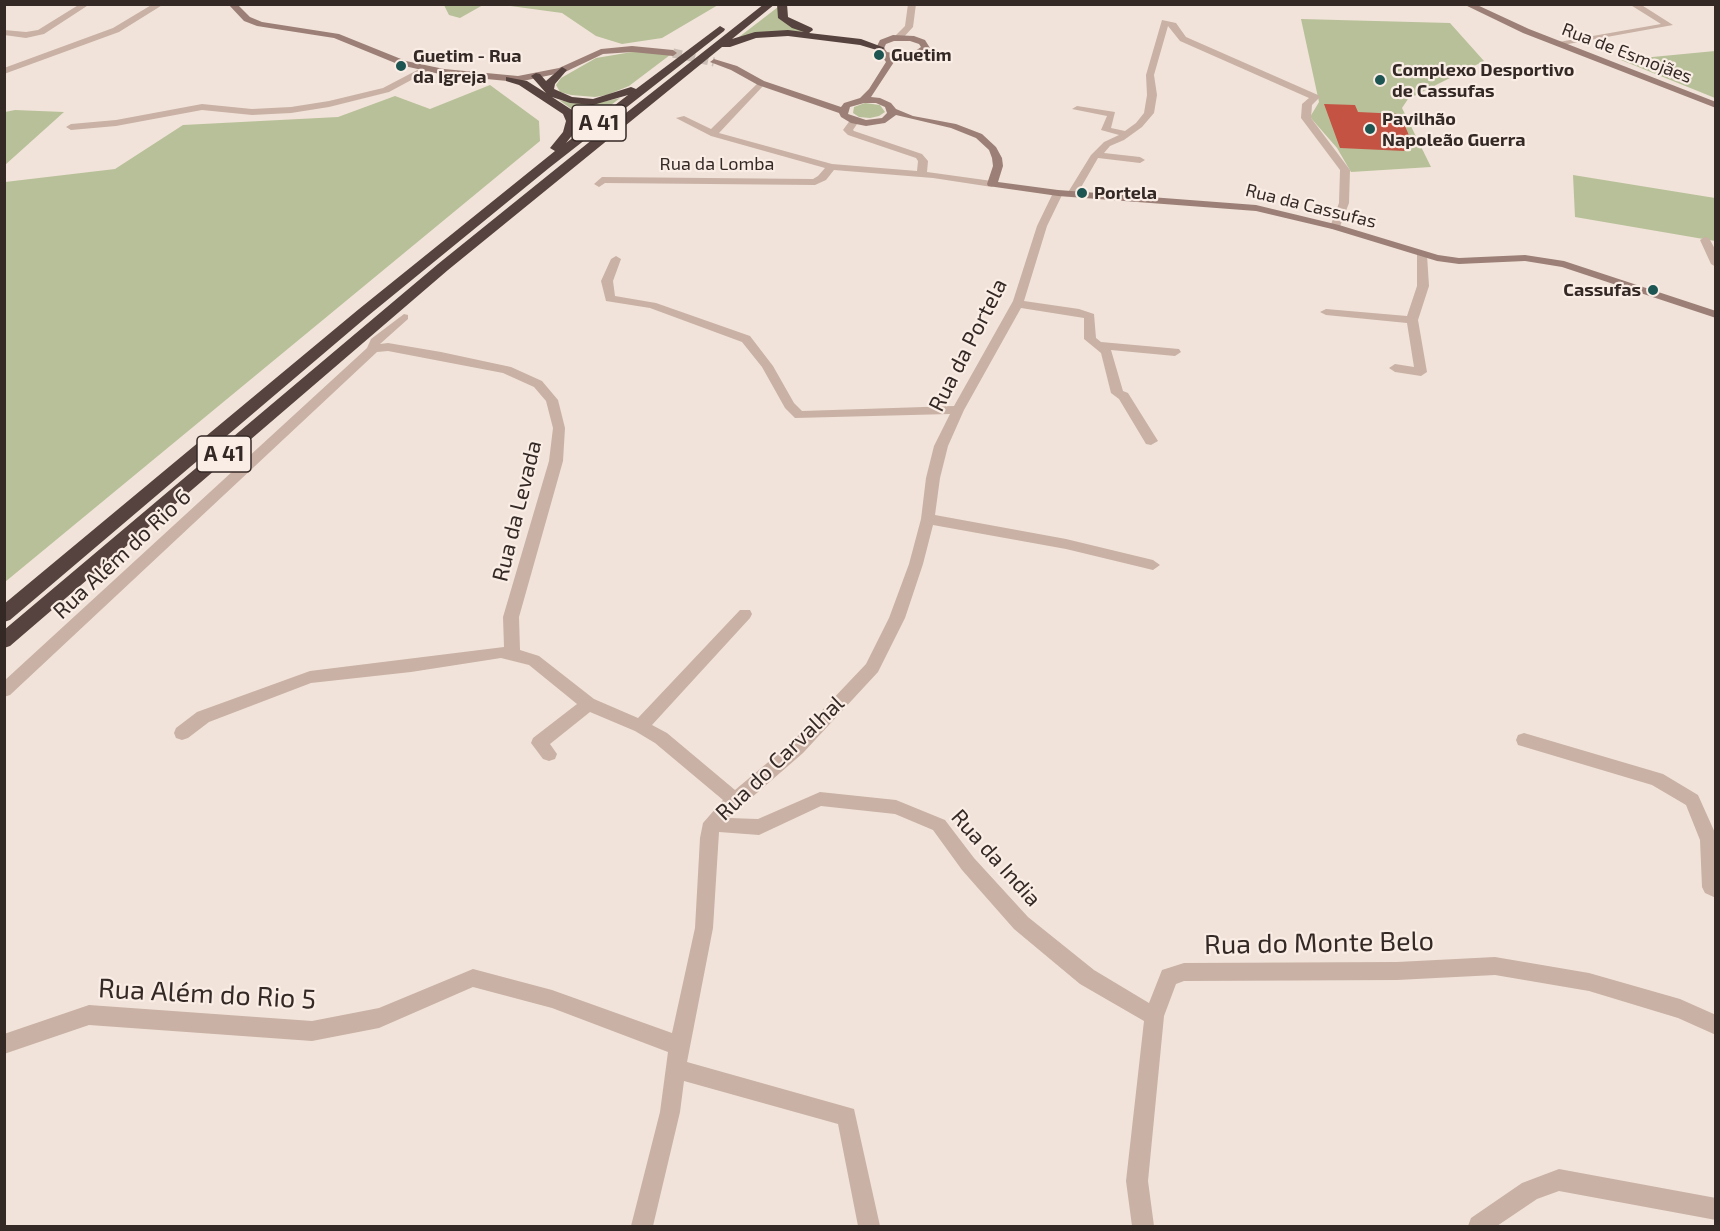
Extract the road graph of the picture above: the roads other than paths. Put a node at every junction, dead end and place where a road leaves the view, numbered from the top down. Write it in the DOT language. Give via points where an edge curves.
graph roads {
  1 [pos="86,4"];
  2 [pos="160,4"];
  3 [pos="232,4"];
  4 [pos="754,4"];
  5 [pos="771,4"];
  6 [pos="782,4"];
  7 [pos="912,4"];
  8 [pos="1467,4"];
  9 [pos="1634,4"];
  10 [pos="734,19"];
  11 [pos="724,26"];
  12 [pos="909,27"];
  13 [pos="4,32"];
  14 [pos="899,37"];
  15 [pos="916,39"];
  16 [pos="1557,43"];
  17 [pos="885,47"];
  18 [pos="673,53"];
  19 [pos="905,57"];
  20 [pos="710,58"];
  21 [pos="425,69"];
  22 [pos="562,69"];
  23 [pos="4,71"];
  24 [pos="467,74"];
  25 [pos="536,76"];
  26 [pos="510,79"];
  27 [pos="652,80"];
  28 [pos="761,83"];
  29 [pos="542,92"];
  30 [pos="808,99"];
  31 [pos="863,100"];
  32 [pos="883,102"];
  33 [pos="851,103"];
  34 [pos="1716,105"];
  35 [pos="1077,109"];
  36 [pos="843,111"];
  37 [pos="892,111"];
  38 [pos="681,118"];
  39 [pos="911,118"];
  40 [pos="885,120"];
  41 [pos="854,121"];
  42 [pos="70,127"];
  43 [pos="714,134"];
  44 [pos="1126,134"];
  45 [pos="1096,155"];
  46 [pos="1140,160"];
  47 [pos="545,165"];
  48 [pos="831,167"];
  49 [pos="922,174"];
  50 [pos="599,184"];
  51 [pos="992,184"];
  52 [pos="1058,193"];
  53 [pos="1072,194"];
  54 [pos="1335,227"];
  55 [pos="1705,240"];
  56 [pos="1422,255"];
  57 [pos="616,259"];
  58 [pos="1716,264"];
  59 [pos="1018,304"];
  60 [pos="1326,312"];
  61 [pos="1716,315"];
  62 [pos="404,317"];
  63 [pos="1412,320"];
  64 [pos="1098,345"];
  65 [pos="373,350"];
  66 [pos="1175,352"];
  67 [pos="1395,368"];
  68 [pos="958,410"];
  69 [pos="1151,441"];
  70 [pos="928,519"];
  71 [pos="1153,566"];
  72 [pos="745,614"];
  73 [pos="4,615"];
  74 [pos="4,641"];
  75 [pos="512,654"];
  76 [pos="4,691"];
  77 [pos="588,704"];
  78 [pos="641,726"];
  79 [pos="182,733"];
  80 [pos="1524,740"];
  81 [pos="549,754"];
  82 [pos="735,800"];
  83 [pos="712,823"];
  84 [pos="1716,890"];
  85 [pos="1154,1016"];
  86 [pos="1716,1025"];
  87 [pos="4,1044"];
  88 [pos="679,1046"];
  89 [pos="676,1069"];
  90 [pos="1716,1209"];
  91 [pos="642,1227"];
  92 [pos="869,1227"];
  93 [pos="1143,1227"];
  94 [pos="1479,1227"];
  1 -- 13 [label="street" via="41,32"];
  2 -- 23 [label="street" via="116,30"];
  3 -- 21 [label="main road" via="247,19 260,24 336,36"];
  4 -- 10 [label="highway"];
  5 -- 20 [label="highway, A 41"];
  6 -- 17 [label="highway" via="783,18 796,26"];
  7 -- 12 [label="street"];
  8 -- 16 [label="main road, Rua de Esmojães"];
  9 -- 16 [label="street" via="1668,25"];
  11 -- 27 [label="highway, A 41"];
  12 -- 14 [label="street"];
  12 -- 15 [label="street"];
  14 -- 15 [label="main road"];
  14 -- 17 [label="main road"];
  15 -- 19 [label="main road" via="926,48"];
  16 -- 34 [label="main road, Rua de Esmojães"];
  17 -- 19 [label="main road"];
  17 -- 20 [label="highway" via="777,33 744,38"];
  17 -- 31 [label="main road" via="889,65 876,88"];
  18 -- 22 [label="main road" via="646,49 609,51"];
  19 -- 32 [label="main road" via="880,90"];
  20 -- 28 [label="main road"];
  20 -- 74 [label="highway, A 41" via="443,267"];
  21 -- 24 [label="main road"];
  21 -- 42 [label="street" via="386,90 329,105 252,112 202,107"];
  22 -- 25 [label="main road"];
  22 -- 29 [label="highway"];
  24 -- 25 [label="main road"];
  24 -- 26 [label="main road"];
  25 -- 26 [label="main road"];
  25 -- 29 [label="highway" via="534,87"];
  26 -- 29 [label="highway"];
  27 -- 29 [label="highway" via="615,97 593,102"];
  27 -- 47 [label="highway, A 41"];
  28 -- 30 [label="main road"];
  28 -- 43 [label="street"];
  29 -- 47 [label="highway" via="562,107 572,121 568,134"];
  30 -- 33 [label="main road"];
  30 -- 36 [label="main road"];
  31 -- 32 [label="main road"];
  31 -- 33 [label="main road"];
  32 -- 37 [label="main road"];
  33 -- 36 [label="main road"];
  35 -- 44 [label="street" via="1112,114 1106,130"];
  36 -- 41 [label="main road"];
  37 -- 39 [label="main road"];
  37 -- 40 [label="main road"];
  38 -- 43 [label="street, Rua da Cassufas"];
  39 -- 40 [label="main road"];
  39 -- 51 [label="main road" via="979,135 997,158"];
  40 -- 41 [label="main road"];
  41 -- 49 [label="street" via="848,130 851,133 919,156 923,161"];
  43 -- 48 [label="street, Rua da Cassufas"];
  44 -- 45 [label="street"];
  44 -- 54 [label="street" via="1149,113 1150,75 1165,22 1173,25 1183,39 1315,97 1307,104 1306,118 1345,170 1344,202"];
  45 -- 46 [label="street"];
  45 -- 53 [label="street"];
  47 -- 73 [label="highway, A 41"];
  48 -- 49 [label="street, Rua da Cassufas"];
  48 -- 50 [label="street, Rua da Lomba" via="815,182 602,180"];
  49 -- 51 [label="street, Rua da Cassufas"];
  51 -- 52 [label="main road, Rua da Cassufas"];
  52 -- 53 [label="main road, Rua da Cassufas"];
  52 -- 59 [label="street, Rua da Portela" via="1042,226"];
  53 -- 54 [label="main road, Rua da Cassufas" via="1256,208"];
  54 -- 56 [label="main road, Rua da Cassufas"];
  55 -- 58 [label="street"];
  56 -- 61 [label="main road, Rua da Cassufas" via="1459,261 1525,258 1564,264"];
  56 -- 63 [label="street" via="1423,286"];
  57 -- 68 [label="street" via="607,281 610,298 652,305 746,339 799,416"];
  59 -- 64 [label="street" via="1090,316 1090,339"];
  59 -- 68 [label="street, Rua da Portela"];
  60 -- 63 [label="street"];
  62 -- 65 [label="street" via="375,342"];
  63 -- 67 [label="street" via="1421,372"];
  64 -- 66 [label="street"];
  64 -- 69 [label="street" via="1107,352 1118,393 1124,396"];
  65 -- 75 [label="street, Rua da Levada" via="388,347 507,370 538,384 552,400 559,428 556,461 511,617"];
  65 -- 76 [label="street, Rua Além do Rio 6"];
  68 -- 70 [label="street, Rua da Portela" via="941,446"];
  70 -- 71 [label="street" via="1055,542"];
  70 -- 82 [label="street, Rua do Carvalhal" via="897,618 872,668 797,748"];
  72 -- 78 [label="street"];
  75 -- 77 [label="street" via="534,660"];
  75 -- 79 [label="street" via="501,652 310,677 203,717"];
  77 -- 78 [label="street"];
  77 -- 81 [label="street" via="538,743"];
  78 -- 82 [label="street"];
  80 -- 84 [label="street" via="1657,779 1692,800 1709,840 1711,887"];
  82 -- 83 [label="street, Rua do Carvalhal"];
  83 -- 85 [label="street, Rua da India" via="759,827 820,799 896,807 939,825 1021,923 1087,977"];
  83 -- 88 [label="street, Rua do Carvalhal" via="704,928"];
  85 -- 86 [label="street, Rua do Monte Belo" via="1169,977 1184,972 1397,971 1495,966 1588,982 1680,1009"];
  85 -- 93 [label="street, Rua do Monte Belo" via="1137,1181"];
  87 -- 88 [label="street, Rua Além do Rio 5" via="89,1015 312,1031 379,1018 473,978 552,999"];
  88 -- 89 [label="street, Rua do Carvalhal"];
  89 -- 91 [label="street, Rua do Carvalhal" via="670,1112"];
  89 -- 92 [label="street" via="847,1116"];
  90 -- 94 [label="street" via="1559,1180 1530,1191"];
}
